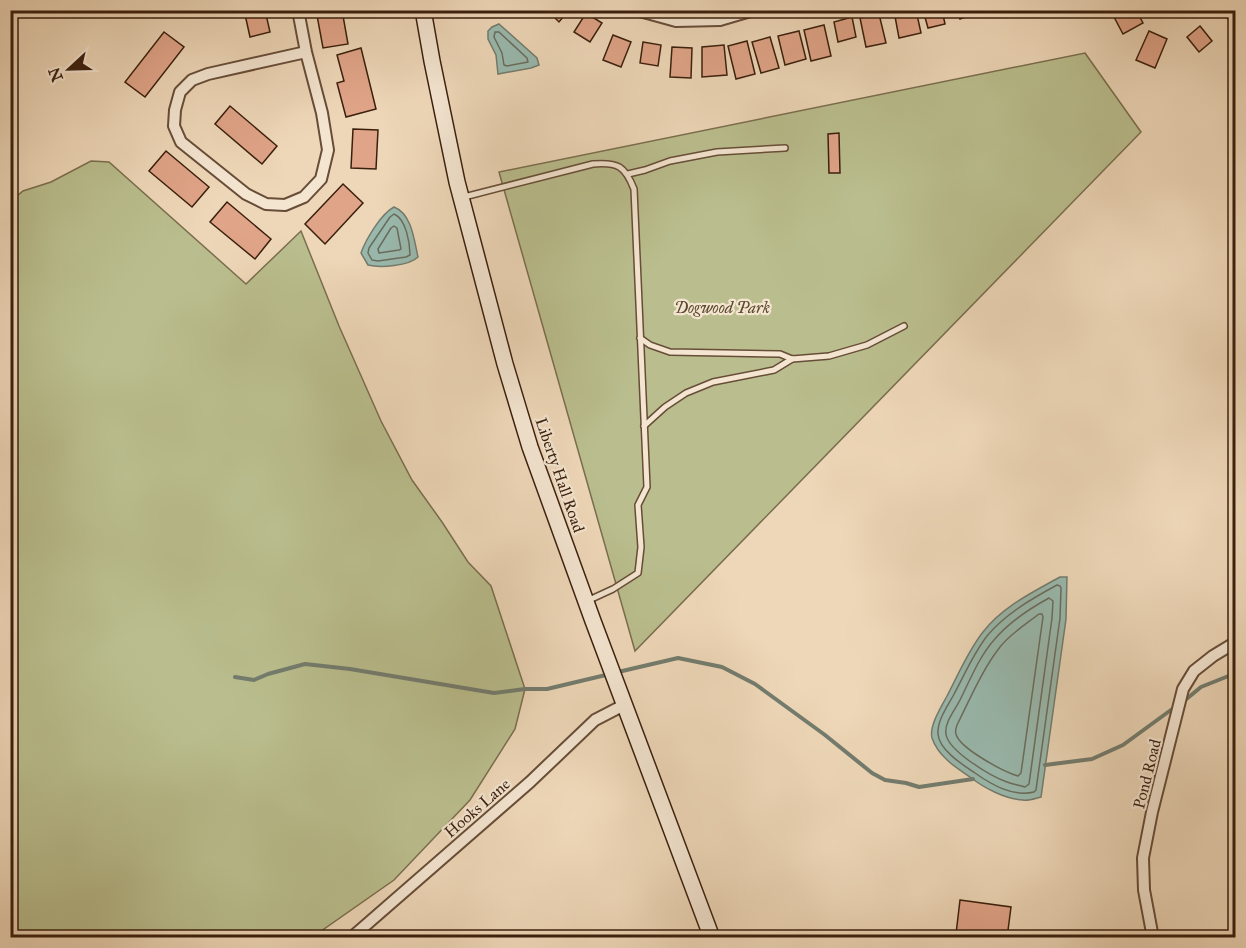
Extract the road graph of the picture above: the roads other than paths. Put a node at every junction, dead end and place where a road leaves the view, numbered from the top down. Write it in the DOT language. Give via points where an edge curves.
graph roads {
  1 [pos="298,10"];
  2 [pos="423,10"];
  3 [pos="636,10"];
  4 [pos="754,10"];
  5 [pos="306,52"];
  6 [pos="785,148"];
  7 [pos="628,174"];
  8 [pos="461,198"];
  9 [pos="904,326"];
  10 [pos="640,338"];
  11 [pos="792,359"];
  12 [pos="644,426"];
  13 [pos="586,602"];
  14 [pos="1236,642"];
  15 [pos="624,705"];
  16 [pos="351,938"];
  17 [pos="712,938"];
  18 [pos="1154,938"];
  1 -- 5 [label="street"];
  2 -- 8 [label="main road, Liberty Hall Road"];
  3 -- 4 [label="street" via="676,21 720,20"];
  5 -- 5 [label="street" via="192,80 180,92 175,110 174,126 181,142 246,194 266,204 285,205 304,197 321,179 328,150"];
  6 -- 7 [label="lane" via="717,152 670,160"];
  7 -- 8 [label="lane" via="619,166 593,164"];
  7 -- 10 [label="lane" via="634,189"];
  8 -- 13 [label="main road, Liberty Hall Road" via="504,364"];
  9 -- 11 [label="lane" via="867,345 829,356"];
  10 -- 11 [label="lane" via="670,352 780,354"];
  10 -- 12 [label="lane"];
  11 -- 12 [label="lane" via="774,370 713,382 686,393"];
  12 -- 13 [label="lane" via="646,487 638,506 638,573"];
  13 -- 15 [label="main road, Liberty Hall Road"];
  14 -- 18 [label="street, Pond Road" via="1194,671 1183,689 1143,858 1144,890"];
  15 -- 16 [label="street, Hooks Lane" via="595,720"];
  15 -- 17 [label="main road, Liberty Hall Road"];
}
